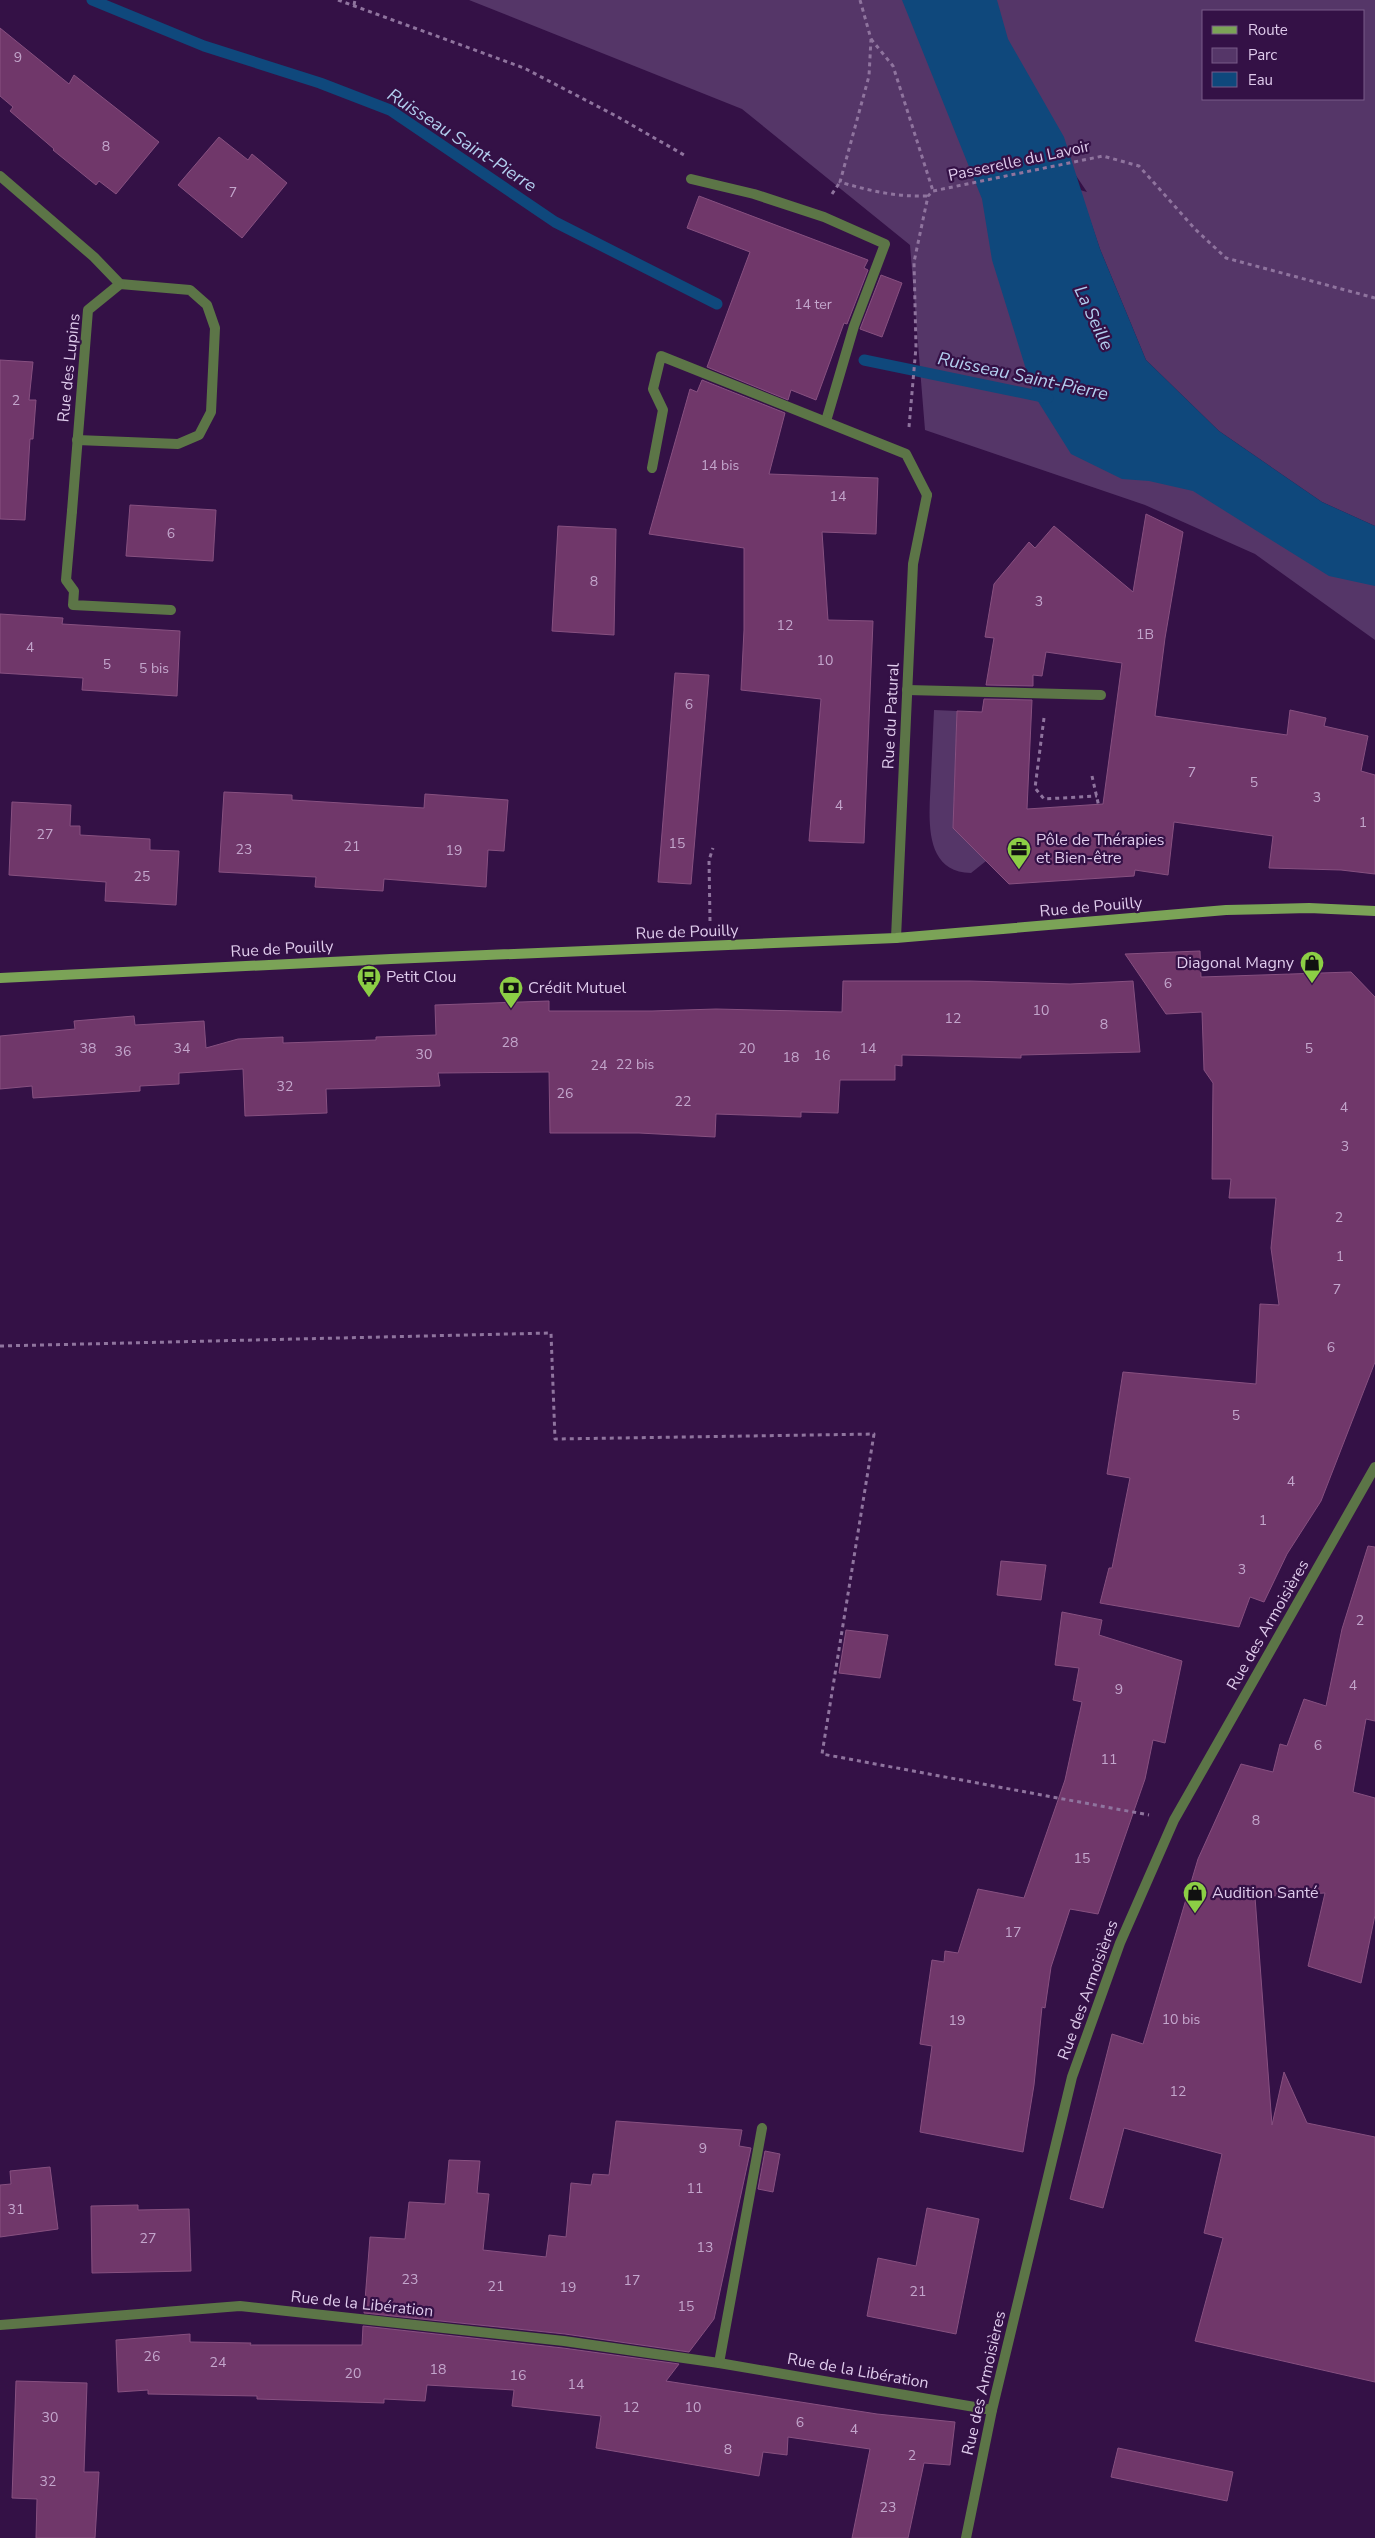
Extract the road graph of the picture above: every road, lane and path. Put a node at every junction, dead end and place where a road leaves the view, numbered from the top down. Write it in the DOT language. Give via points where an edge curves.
graph roads {
  1 [pos="338,0"];
  2 [pos="355,0"];
  3 [pos="860,0"];
  4 [pos="354,5"];
  5 [pos="870,39"];
  6 [pos="685,155"];
  7 [pos="0,176"];
  8 [pos="691,179"];
  9 [pos="933,191"];
  10 [pos="928,196"];
  11 [pos="120,284"];
  12 [pos="1375,298"];
  13 [pos="910,393"];
  14 [pos="826,421"];
  15 [pos="77,440"];
  16 [pos="652,468"];
  17 [pos="172,610"];
  18 [pos="907,690"];
  19 [pos="1047,692"];
  20 [pos="1100,694"];
  21 [pos="1092,776"];
  22 [pos="1097,796"];
  23 [pos="1099,807"];
  24 [pos="713,848"];
  25 [pos="1375,911"];
  26 [pos="896,938"];
  27 [pos="710,946"];
  28 [pos="0,978"];
  29 [pos="0,1346"];
  30 [pos="1375,1467"];
  31 [pos="1174,1820"];
  32 [pos="762,2128"];
  33 [pos="0,2325"];
  34 [pos="719,2363"];
  35 [pos="992,2410"];
  36 [pos="966,2538"];
  1 -- 4 [label="path"];
  2 -- 4 [label="path"];
  3 -- 5 [label="path"];
  4 -- 6 [label="path" via="524,68"];
  5 -- 9 [label="path" via="893,66"];
  5 -- 10 [label="path" via="869,76 840,182 881,194"];
  7 -- 11 [label="street" via="94,257"];
  8 -- 14 [label="street" via="754,194 824,217 885,244 854,326"];
  9 -- 10 [label="path"];
  9 -- 12 [label="path, Passerelle du Lavoir" via="1103,156 1139,166 1195,229 1226,258"];
  10 -- 13 [label="path" via="914,262 916,347"];
  11 -- 15 [label="street, Rue des Lupins" via="88,310"];
  11 -- 15 [label="street, Rue des Lupins" via="190,290 207,306 215,328 211,412 199,435 178,444"];
  14 -- 16 [label="street" via="661,356 653,389 664,410"];
  14 -- 18 [label="street, Rue du Patural" via="906,454 927,495 913,564"];
  15 -- 17 [label="street, Rue des Lupins" via="66,580 74,591 73,605"];
  18 -- 19 [label="street"];
  18 -- 26 [label="street, Rue du Patural"];
  19 -- 20 [label="street"];
  19 -- 22 [label="path" via="1035,788 1044,799"];
  21 -- 22 [label="path"];
  22 -- 23 [label="path"];
  24 -- 27 [label="path" via="709,860"];
  25 -- 26 [label="main road, Rue de Pouilly" via="1309,908 1226,910"];
  26 -- 27 [label="main road, Rue de Pouilly"];
  27 -- 28 [label="main road, Rue de Pouilly"];
  29 -- 31 [label="path" via="552,1333 555,1439 874,1434 822,1754"];
  30 -- 31 [label="street, Rue des Armoisières"];
  31 -- 35 [label="street, Rue des Armoisières" via="1120,1943 1072,2077"];
  32 -- 34 [label="street"];
  33 -- 34 [label="street, Rue de la Libération" via="240,2306 564,2341"];
  34 -- 35 [label="street, Rue de la Libération"];
  35 -- 36 [label="street, Rue des Armoisières"];
}
